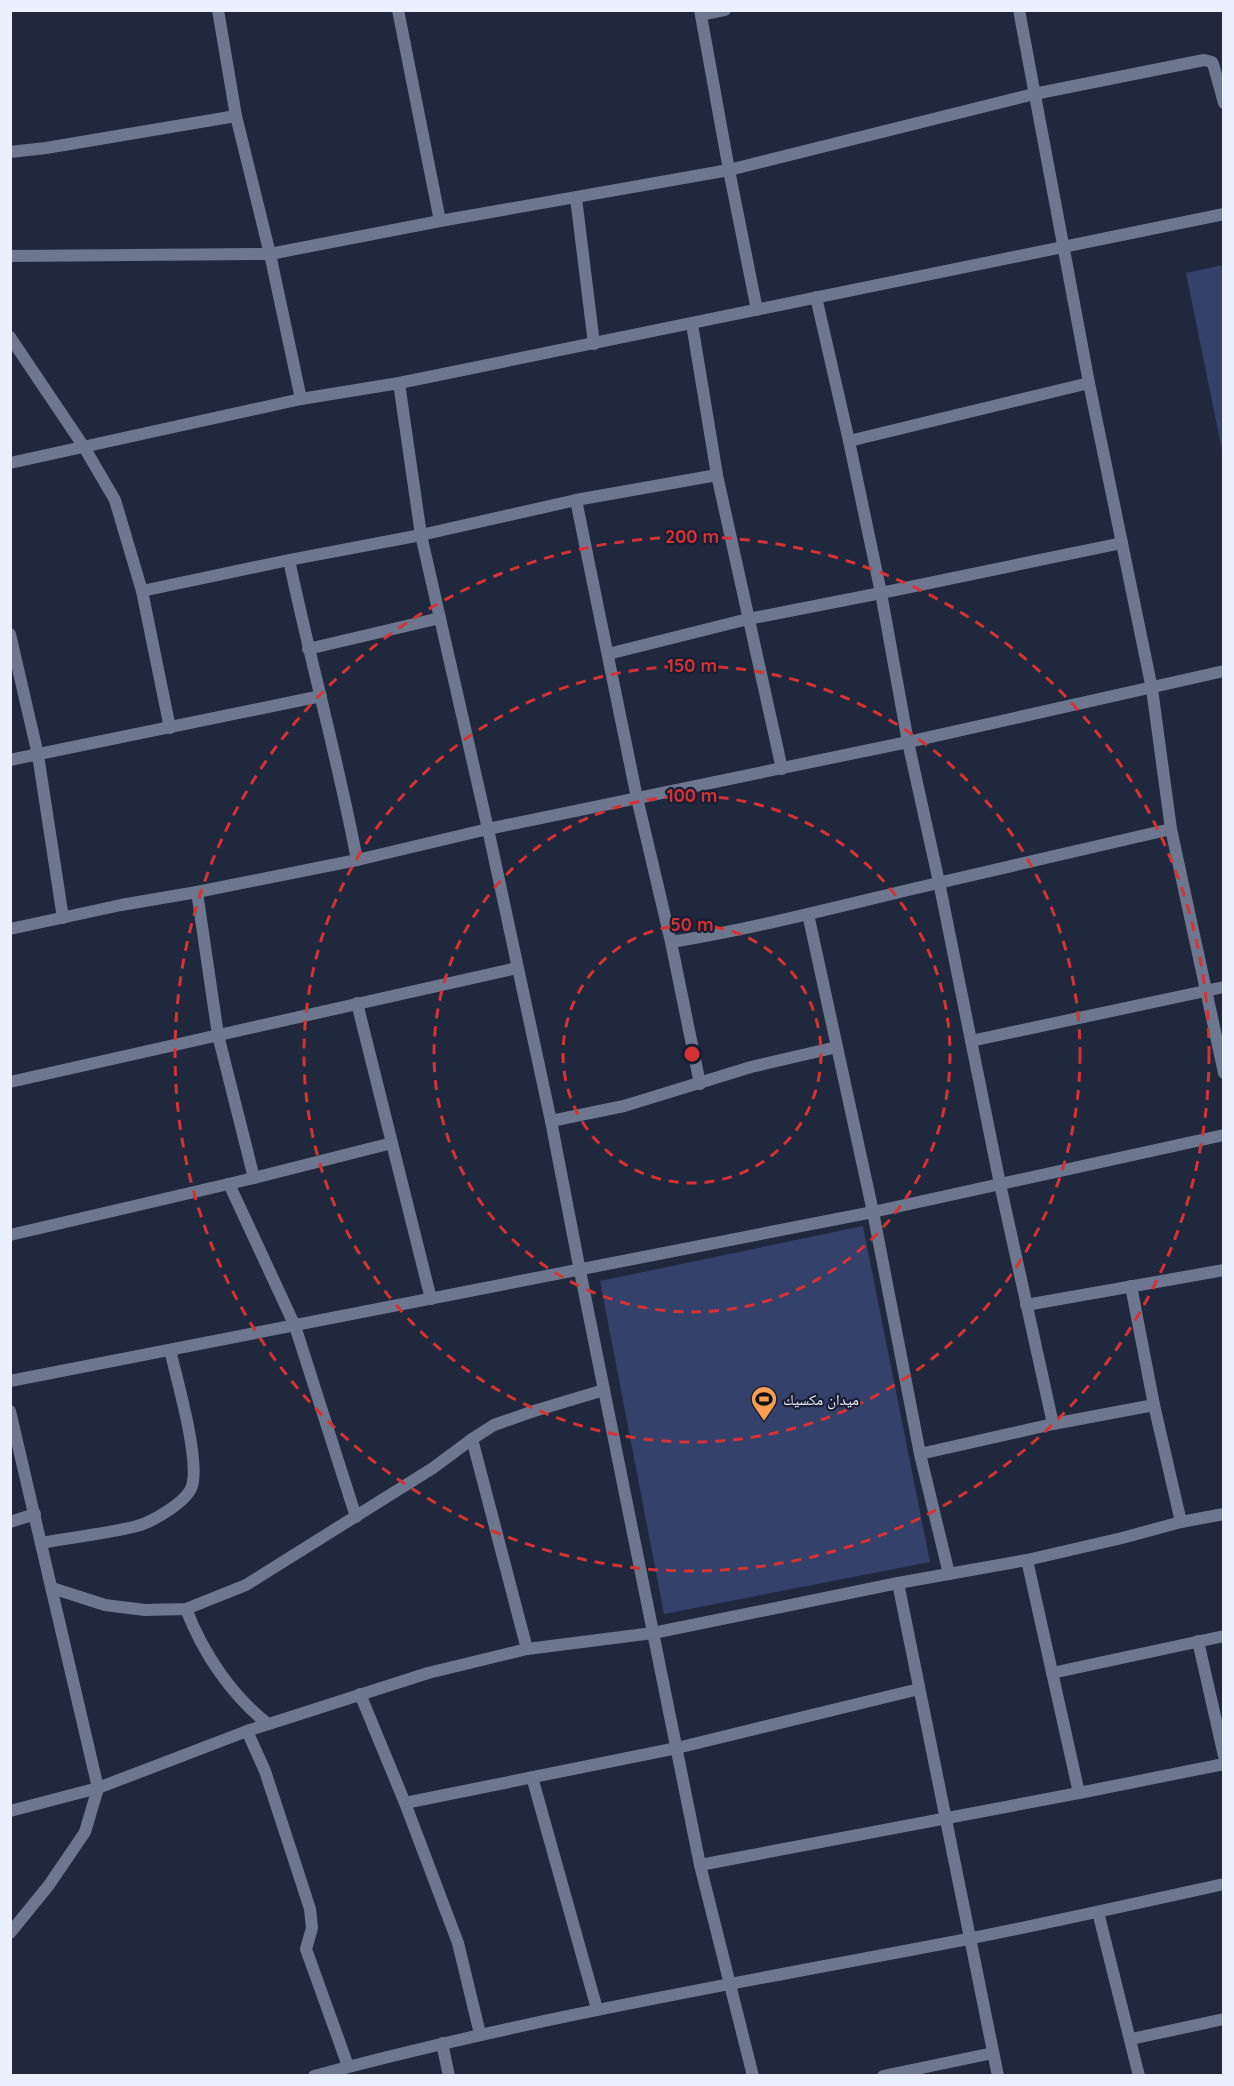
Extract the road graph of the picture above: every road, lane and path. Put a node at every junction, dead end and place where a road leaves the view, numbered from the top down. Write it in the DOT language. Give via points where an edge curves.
graph roads {
  1 [pos="218,10"];
  2 [pos="398,10"];
  3 [pos="725,10"];
  4 [pos="1019,10"];
  5 [pos="701,13"];
  6 [pos="1034,94"];
  7 [pos="1224,103"];
  8 [pos="236,116"];
  9 [pos="10,152"];
  10 [pos="729,170"];
  11 [pos="576,198"];
  12 [pos="1224,214"];
  13 [pos="440,221"];
  14 [pos="1062,247"];
  15 [pos="270,254"];
  16 [pos="10,256"];
  17 [pos="816,297"];
  18 [pos="757,310"];
  19 [pos="692,324"];
  20 [pos="10,337"];
  21 [pos="594,344"];
  22 [pos="399,383"];
  23 [pos="1089,383"];
  24 [pos="301,399"];
  25 [pos="849,441"];
  26 [pos="84,447"];
  27 [pos="10,463"];
  28 [pos="717,475"];
  29 [pos="576,500"];
  30 [pos="421,535"];
  31 [pos="1122,543"];
  32 [pos="289,560"];
  33 [pos="142,591"];
  34 [pos="881,594"];
  35 [pos="440,618"];
  36 [pos="748,619"];
  37 [pos="10,634"];
  38 [pos="308,649"];
  39 [pos="608,654"];
  40 [pos="1224,671"];
  41 [pos="1152,689"];
  42 [pos="321,696"];
  43 [pos="170,728"];
  44 [pos="908,742"];
  45 [pos="38,755"];
  46 [pos="10,760"];
  47 [pos="782,769"];
  48 [pos="637,798"];
  49 [pos="488,829"];
  50 [pos="1171,830"];
  51 [pos="357,860"];
  52 [pos="939,882"];
  53 [pos="197,892"];
  54 [pos="808,914"];
  55 [pos="63,918"];
  56 [pos="10,929"];
  57 [pos="671,942"];
  58 [pos="517,968"];
  59 [pos="1224,987"];
  60 [pos="1204,992"];
  61 [pos="357,1003"];
  62 [pos="218,1035"];
  63 [pos="971,1041"];
  64 [pos="837,1047"];
  65 [pos="1224,1073"];
  66 [pos="10,1082"];
  67 [pos="700,1084"];
  68 [pos="551,1121"];
  69 [pos="1224,1135"];
  70 [pos="392,1143"];
  71 [pos="254,1178"];
  72 [pos="229,1184"];
  73 [pos="1000,1184"];
  74 [pos="873,1212"];
  75 [pos="10,1235"];
  76 [pos="579,1270"];
  77 [pos="1224,1270"];
  78 [pos="1131,1286"];
  79 [pos="431,1299"];
  80 [pos="1026,1305"];
  81 [pos="295,1326"];
  82 [pos="170,1350"];
  83 [pos="10,1381"];
  84 [pos="604,1390"];
  85 [pos="1154,1405"];
  86 [pos="10,1411"];
  87 [pos="1053,1424"];
  88 [pos="472,1439"];
  89 [pos="920,1454"];
  90 [pos="35,1514"];
  91 [pos="1224,1514"];
  92 [pos="356,1517"];
  93 [pos="10,1522"];
  94 [pos="1181,1522"];
  95 [pos="41,1543"];
  96 [pos="1027,1560"];
  97 [pos="949,1574"];
  98 [pos="898,1583"];
  99 [pos="52,1587"];
  100 [pos="186,1609"];
  101 [pos="653,1633"];
  102 [pos="1224,1636"];
  103 [pos="1198,1641"];
  104 [pos="528,1649"];
  105 [pos="1052,1673"];
  106 [pos="919,1689"];
  107 [pos="360,1694"];
  108 [pos="268,1724"];
  109 [pos="247,1731"];
  110 [pos="676,1748"];
  111 [pos="1224,1756"];
  112 [pos="1224,1764"];
  113 [pos="532,1777"];
  114 [pos="98,1788"];
  115 [pos="1079,1793"];
  116 [pos="405,1803"];
  117 [pos="10,1811"];
  118 [pos="945,1818"];
  119 [pos="700,1865"];
  120 [pos="1224,1884"];
  121 [pos="1098,1912"];
  122 [pos="10,1933"];
  123 [pos="969,1938"];
  124 [pos="729,1984"];
  125 [pos="597,2009"];
  126 [pos="1224,2019"];
  127 [pos="480,2034"];
  128 [pos="1131,2039"];
  129 [pos="442,2043"];
  130 [pos="993,2053"];
  131 [pos="348,2066"];
  132 [pos="314,2076"];
  133 [pos="449,2076"];
  134 [pos="753,2076"];
  135 [pos="883,2076"];
  136 [pos="999,2076"];
  137 [pos="1139,2076"];
  1 -- 8 [label="street"];
  2 -- 13 [label="street"];
  3 -- 5 [label="street"];
  4 -- 6 [label="street"];
  5 -- 10 [label="street"];
  6 -- 7 [label="street" via="1208,60 1214,67"];
  6 -- 10 [label="street"];
  6 -- 14 [label="street"];
  8 -- 9 [label="street"];
  8 -- 15 [label="street"];
  10 -- 11 [label="street"];
  10 -- 18 [label="street"];
  11 -- 13 [label="street"];
  11 -- 21 [label="street"];
  12 -- 14 [label="street"];
  13 -- 15 [label="street"];
  14 -- 17 [label="street"];
  14 -- 23 [label="street"];
  15 -- 16 [label="street"];
  15 -- 24 [label="street"];
  17 -- 18 [label="street"];
  17 -- 25 [label="street"];
  18 -- 19 [label="street"];
  19 -- 21 [label="street"];
  19 -- 28 [label="street"];
  20 -- 26 [label="street"];
  21 -- 22 [label="street"];
  22 -- 24 [label="street"];
  22 -- 30 [label="street"];
  23 -- 25 [label="street"];
  23 -- 31 [label="street"];
  24 -- 26 [label="street"];
  25 -- 34 [label="street"];
  26 -- 27 [label="street"];
  26 -- 33 [label="street" via="116,500"];
  28 -- 29 [label="street"];
  28 -- 36 [label="street"];
  29 -- 30 [label="street"];
  29 -- 39 [label="street"];
  30 -- 32 [label="street"];
  30 -- 35 [label="street"];
  31 -- 34 [label="street"];
  31 -- 41 [label="street"];
  32 -- 33 [label="street"];
  32 -- 38 [label="street"];
  33 -- 43 [label="street"];
  34 -- 36 [label="street"];
  34 -- 44 [label="street"];
  35 -- 38 [label="street"];
  35 -- 49 [label="street"];
  36 -- 39 [label="street"];
  36 -- 47 [label="street"];
  37 -- 45 [label="street"];
  38 -- 42 [label="street"];
  39 -- 48 [label="street"];
  40 -- 41 [label="street"];
  41 -- 44 [label="street"];
  41 -- 50 [label="street"];
  42 -- 43 [label="street"];
  42 -- 51 [label="street"];
  43 -- 45 [label="street"];
  44 -- 47 [label="street"];
  44 -- 52 [label="street"];
  45 -- 46 [label="street"];
  45 -- 55 [label="street"];
  47 -- 48 [label="street"];
  48 -- 49 [label="street"];
  48 -- 57 [label="street"];
  49 -- 51 [label="street"];
  49 -- 58 [label="street"];
  50 -- 52 [label="street"];
  50 -- 60 [label="street"];
  51 -- 53 [label="street"];
  52 -- 54 [label="street"];
  52 -- 63 [label="street"];
  53 -- 55 [label="street"];
  53 -- 62 [label="street"];
  54 -- 57 [label="street"];
  54 -- 64 [label="street"];
  55 -- 56 [label="street"];
  57 -- 67 [label="street"];
  58 -- 61 [label="street"];
  58 -- 68 [label="street"];
  59 -- 60 [label="street"];
  60 -- 63 [label="street"];
  60 -- 65 [label="street"];
  61 -- 62 [label="street"];
  61 -- 70 [label="street"];
  62 -- 66 [label="street"];
  62 -- 71 [label="street"];
  63 -- 73 [label="street"];
  64 -- 67 [label="street" via="762,1064"];
  64 -- 74 [label="street"];
  67 -- 68 [label="street" via="624,1107"];
  68 -- 76 [label="street"];
  69 -- 73 [label="street"];
  70 -- 71 [label="street"];
  70 -- 79 [label="street"];
  71 -- 72 [label="street"];
  72 -- 75 [label="street"];
  72 -- 81 [label="street"];
  73 -- 74 [label="street"];
  73 -- 80 [label="street"];
  74 -- 76 [label="street"];
  74 -- 89 [label="street"];
  76 -- 79 [label="street"];
  76 -- 84 [label="street"];
  77 -- 78 [label="street"];
  78 -- 80 [label="street"];
  78 -- 85 [label="street"];
  79 -- 81 [label="street"];
  80 -- 87 [label="street"];
  81 -- 82 [label="street"];
  81 -- 92 [label="street"];
  82 -- 83 [label="street"];
  82 -- 95 [label="street" via="193,1459 192,1487 181,1501 138,1526"];
  84 -- 88 [label="street" via="494,1425"];
  84 -- 101 [label="street"];
  85 -- 87 [label="street"];
  85 -- 94 [label="street"];
  86 -- 90 [label="street"];
  87 -- 89 [label="street"];
  88 -- 92 [label="street"];
  88 -- 104 [label="street"];
  89 -- 97 [label="street"];
  90 -- 93 [label="street"];
  90 -- 95 [label="street"];
  91 -- 94 [label="street"];
  92 -- 100 [label="street" via="246,1585"];
  94 -- 96 [label="street"];
  95 -- 99 [label="street"];
  96 -- 97 [label="street"];
  96 -- 105 [label="street"];
  97 -- 98 [label="street"];
  98 -- 101 [label="street"];
  98 -- 106 [label="street"];
  99 -- 100 [label="street" via="105,1605 145,1610"];
  99 -- 114 [label="street"];
  100 -- 108 [label="street" via="198,1639 234,1690"];
  101 -- 104 [label="street"];
  101 -- 110 [label="street"];
  102 -- 103 [label="street"];
  103 -- 105 [label="street"];
  103 -- 111 [label="street"];
  104 -- 107 [label="street" via="428,1672"];
  105 -- 115 [label="street"];
  106 -- 110 [label="street"];
  106 -- 118 [label="street"];
  107 -- 108 [label="street"];
  107 -- 116 [label="street"];
  108 -- 109 [label="street"];
  109 -- 114 [label="street"];
  109 -- 131 [label="street" via="265,1771 310,1909 312,1928 306,1949"];
  110 -- 113 [label="street"];
  110 -- 119 [label="street"];
  112 -- 115 [label="street"];
  113 -- 116 [label="street"];
  113 -- 125 [label="street"];
  114 -- 117 [label="street"];
  114 -- 122 [label="street" via="85,1832"];
  115 -- 118 [label="street"];
  116 -- 127 [label="street" via="458,1943"];
  118 -- 119 [label="street"];
  118 -- 123 [label="street"];
  119 -- 124 [label="street"];
  120 -- 121 [label="street"];
  121 -- 123 [label="street"];
  121 -- 128 [label="street"];
  123 -- 124 [label="street"];
  123 -- 130 [label="street"];
  124 -- 125 [label="street"];
  124 -- 134 [label="street"];
  125 -- 127 [label="street"];
  126 -- 128 [label="street"];
  127 -- 129 [label="street"];
  128 -- 137 [label="street"];
  129 -- 131 [label="street"];
  129 -- 133 [label="street"];
  130 -- 135 [label="street"];
  130 -- 136 [label="street"];
  131 -- 132 [label="street"];
}
